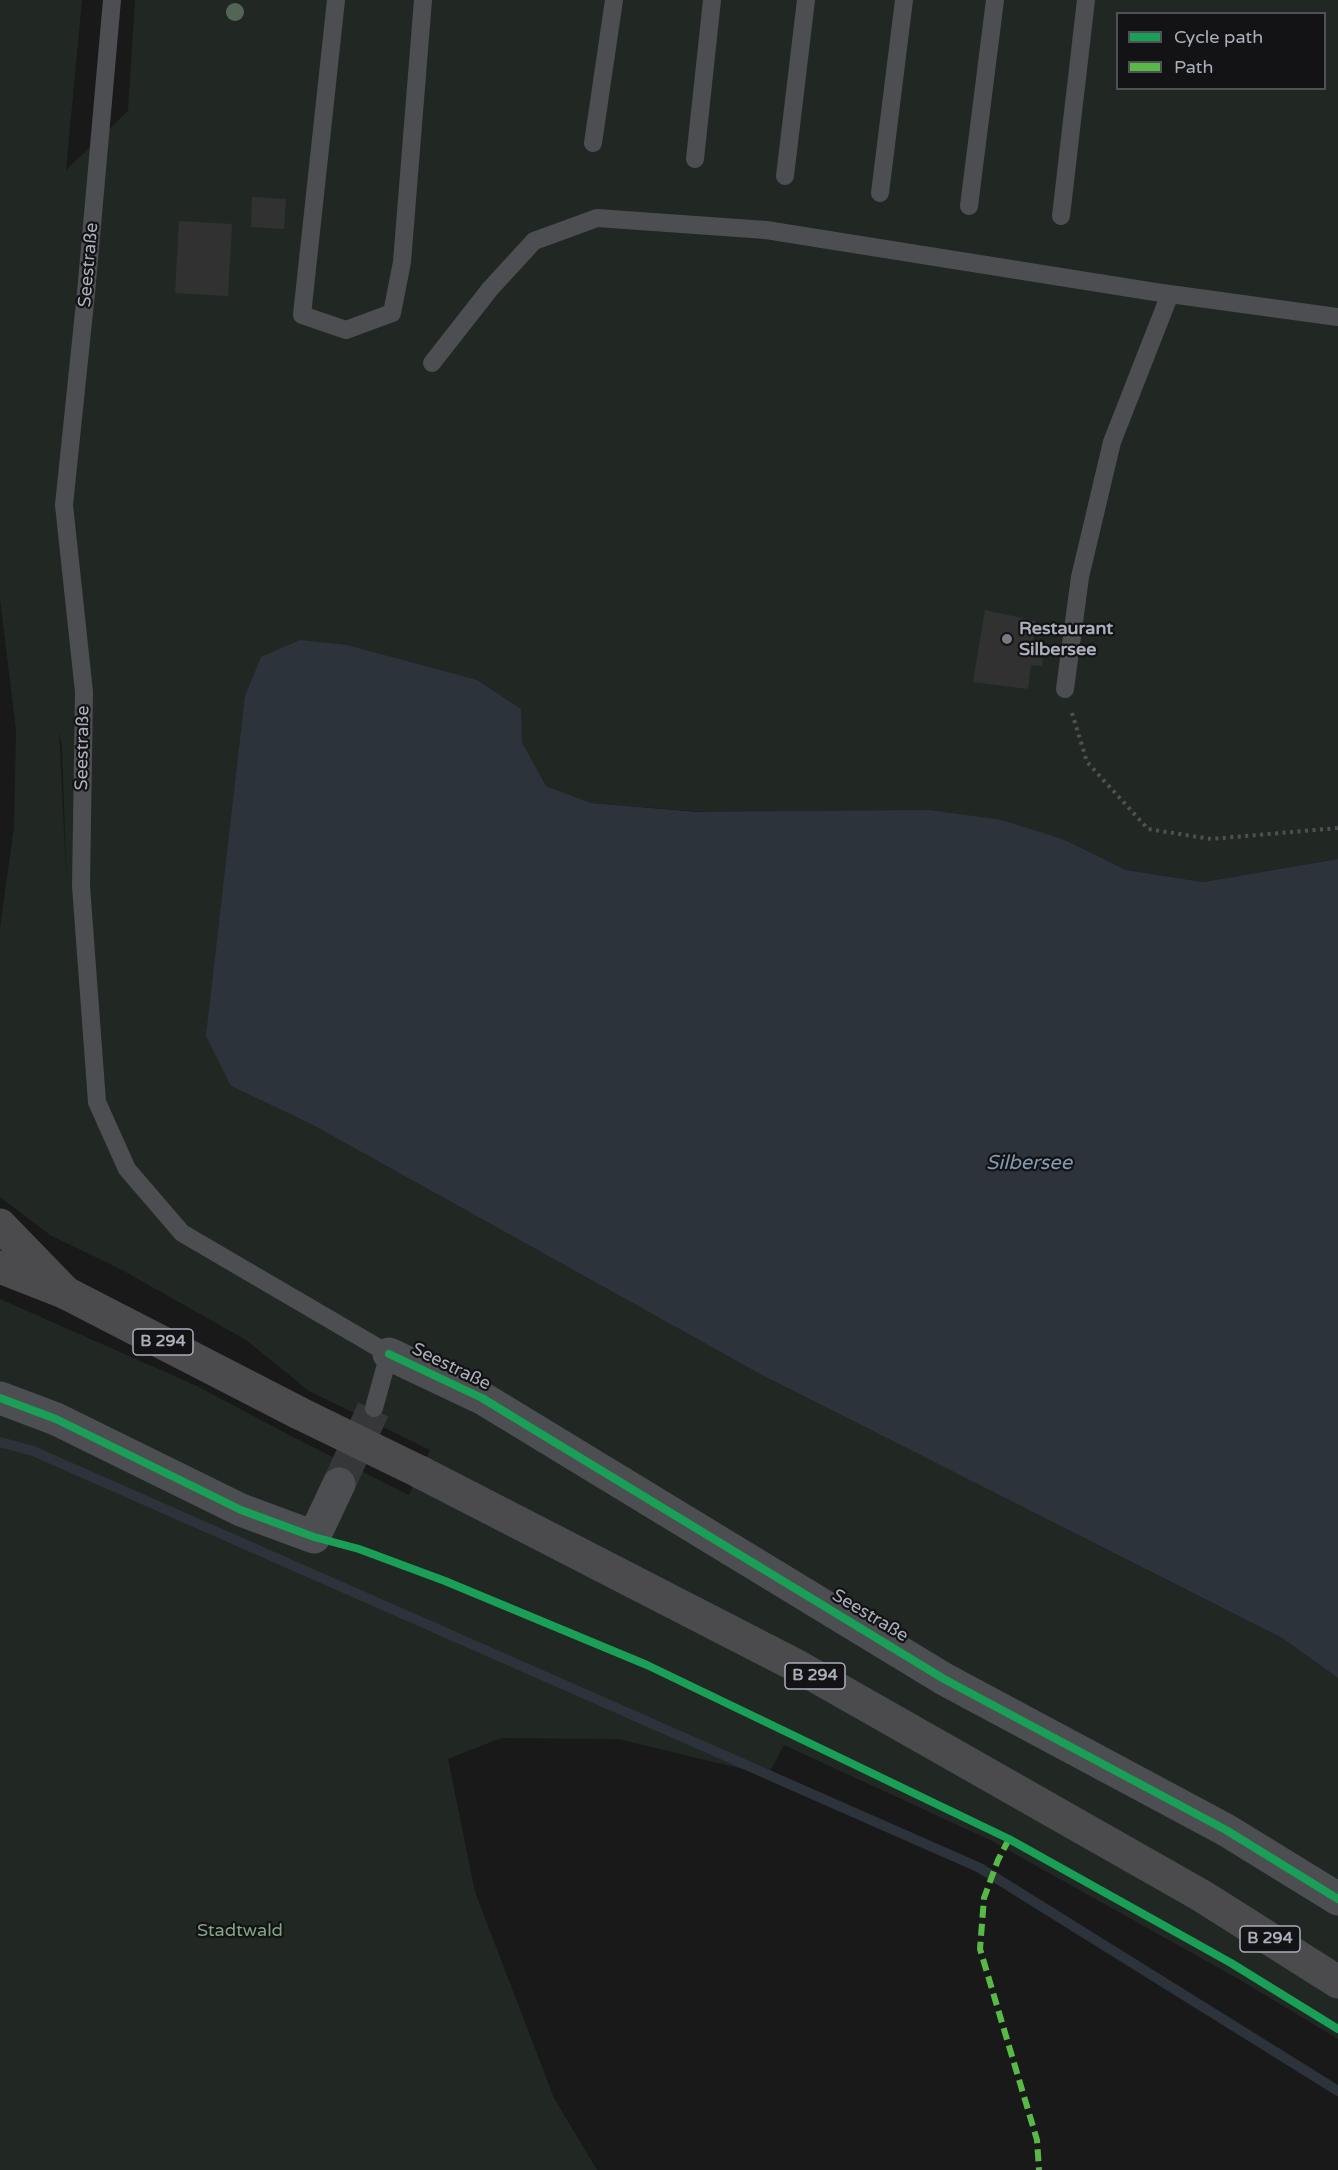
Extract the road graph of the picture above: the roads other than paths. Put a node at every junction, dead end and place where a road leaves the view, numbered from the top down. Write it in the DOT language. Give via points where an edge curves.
graph roads {
  1 [pos="112,0"];
  2 [pos="336,0"];
  3 [pos="423,0"];
  4 [pos="614,0"];
  5 [pos="712,0"];
  6 [pos="806,0"];
  7 [pos="904,0"];
  8 [pos="996,0"];
  9 [pos="1086,0"];
  10 [pos="593,143"];
  11 [pos="695,159"];
  12 [pos="785,176"];
  13 [pos="880,193"];
  14 [pos="969,206"];
  15 [pos="1061,216"];
  16 [pos="1170,294"];
  17 [pos="1338,316"];
  18 [pos="432,363"];
  19 [pos="1065,689"];
  20 [pos="0,1225"];
  21 [pos="0,1267"];
  22 [pos="66,1293"];
  23 [pos="389,1354"];
  24 [pos="0,1398"];
  25 [pos="374,1407"];
  26 [pos="339,1484"];
  27 [pos="1338,1899"];
  28 [pos="1338,1982"];
  1 -- 23 [label="lane, Seestraße" via="64,505 84,692 81,885 97,1102 127,1169 182,1233"];
  2 -- 3 [label="lane" via="303,315 346,330 392,313 402,261"];
  4 -- 10 [label="lane"];
  5 -- 11 [label="lane"];
  6 -- 12 [label="lane"];
  7 -- 13 [label="lane"];
  8 -- 14 [label="lane"];
  9 -- 15 [label="lane"];
  16 -- 17 [label="lane"];
  16 -- 18 [label="lane" via="766,230 597,218 534,241"];
  16 -- 19 [label="lane" via="1112,442 1080,577"];
  20 -- 22 [label="main road"];
  21 -- 22 [label="main road, B 294"];
  22 -- 28 [label="main road, B 294, bridge" via="799,1667 1202,1896"];
  23 -- 25 [label="lane, Seestraße"];
  23 -- 27 [label="street, Seestraße" via="482,1398 944,1679 1226,1830"];
  24 -- 26 [label="street" via="56,1419 241,1510 314,1537"];
}
